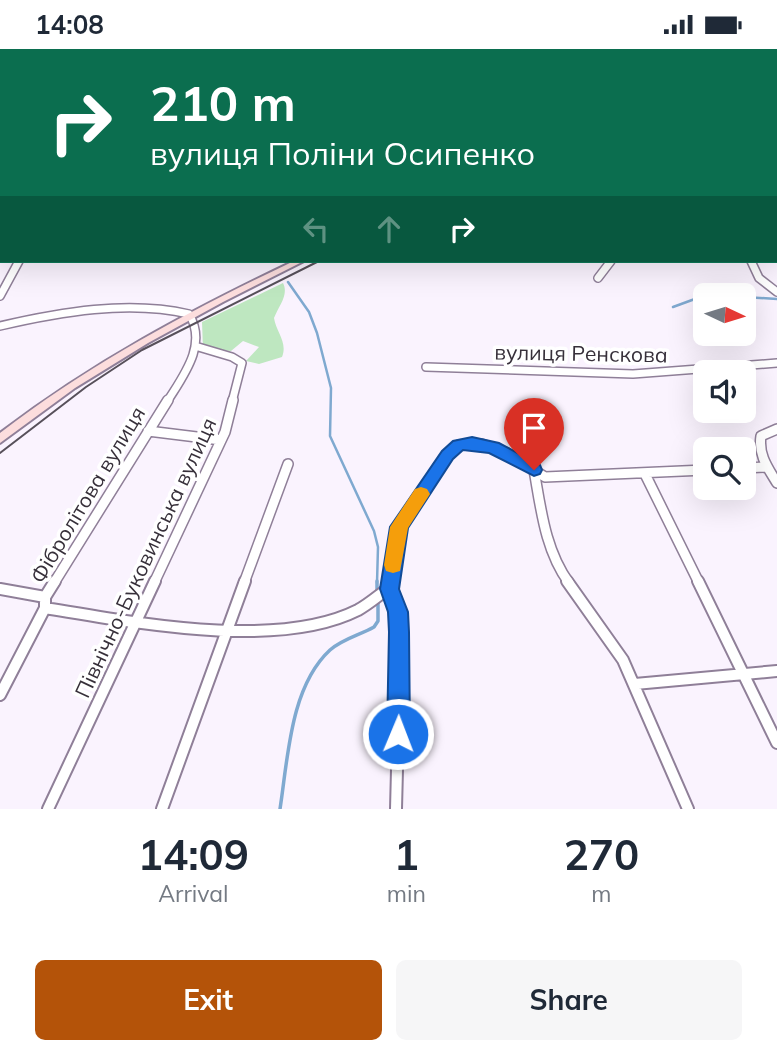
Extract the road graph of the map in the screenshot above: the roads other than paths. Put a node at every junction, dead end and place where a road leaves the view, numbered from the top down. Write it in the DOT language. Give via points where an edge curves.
graph roads {
  1 [pos="18,263"];
  2 [pos="296,263"];
  3 [pos="609,263"];
  4 [pos="752,263"];
  5 [pos="598,278"];
  6 [pos="777,292"];
  7 [pos="0,296"];
  8 [pos="188,314"];
  9 [pos="0,326"];
  10 [pos="195,346"];
  11 [pos="777,363"];
  12 [pos="426,367"];
  13 [pos="772,430"];
  14 [pos="148,431"];
  15 [pos="0,439"];
  16 [pos="221,440"];
  17 [pos="288,464"];
  18 [pos="756,467"];
  19 [pos="766,467"];
  20 [pos="534,470"];
  21 [pos="693,471"];
  22 [pos="645,474"];
  23 [pos="777,483"];
  24 [pos="0,589"];
  25 [pos="382,595"];
  26 [pos="45,603"];
  27 [pos="136,623"];
  28 [pos="226,632"];
  29 [pos="777,671"];
  30 [pos="744,673"];
  31 [pos="635,684"];
  32 [pos="0,695"];
  33 [pos="777,743"];
  34 [pos="48,809"];
  35 [pos="162,809"];
  36 [pos="396,809"];
  37 [pos="688,809"];
  1 -- 7 [label="street"];
  2 -- 8 [label="main road"];
  3 -- 5 [label="street"];
  4 -- 6 [label="street" via="759,278"];
  8 -- 9 [label="street" via="130,310"];
  8 -- 10 [label="street" via="196,328"];
  8 -- 15 [label="main road" via="92,370"];
  10 -- 14 [label="street, Фібролітова вулиця" via="186,371"];
  10 -- 16 [label="street, Північно-Буковинська вулиця" via="242,363 234,406"];
  11 -- 12 [label="street, вулиця Ренскова" via="633,374"];
  13 -- 19 [label="street" via="759,442"];
  14 -- 16 [label="street"];
  14 -- 26 [label="street, Фібролітова вулиця"];
  16 -- 27 [label="street, Північно-Буковинська вулиця"];
  17 -- 28 [label="street"];
  18 -- 19 [label="street"];
  19 -- 23 [label="street"];
  20 -- 22 [label="street" via="545,477"];
  20 -- 25 [label="street" via="493,447 459,445 447,455 399,527"];
  20 -- 31 [label="street" via="555,561 612,642"];
  21 -- 22 [label="street"];
  22 -- 30 [label="street"];
  24 -- 26 [label="street"];
  25 -- 28 [label="street" via="344,617"];
  25 -- 36 [label="street" via="398,612"];
  26 -- 27 [label="street"];
  26 -- 32 [label="street, Фібролітова вулиця"];
  27 -- 28 [label="street"];
  27 -- 34 [label="street, Північно-Буковинська вулиця"];
  28 -- 35 [label="street"];
  29 -- 30 [label="street"];
  30 -- 31 [label="street"];
  30 -- 33 [label="street"];
  31 -- 37 [label="street"];
}
